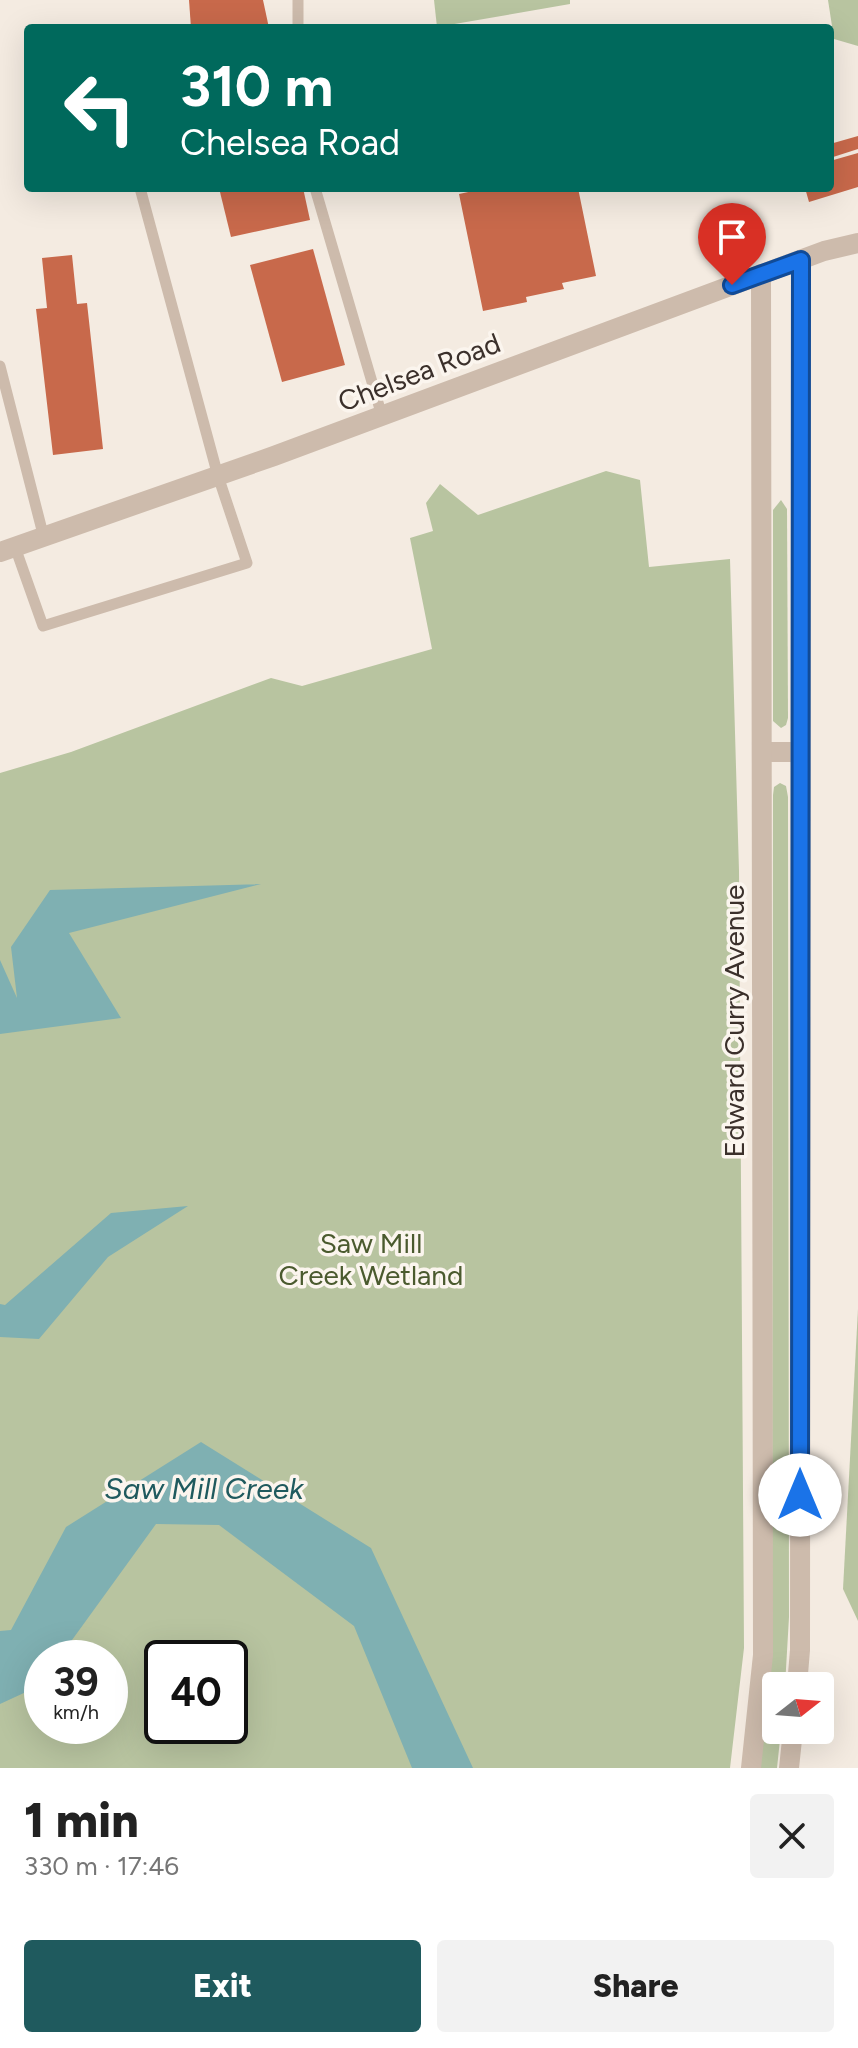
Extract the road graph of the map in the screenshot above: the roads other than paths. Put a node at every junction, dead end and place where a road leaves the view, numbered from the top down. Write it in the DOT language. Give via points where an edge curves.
graph roads {
  1 [pos="298,0"];
  2 [pos="298,24"];
  3 [pos="141,192"];
  4 [pos="316,192"];
  5 [pos="858,243"];
  6 [pos="801,260"];
  7 [pos="761,274"];
  8 [pos="0,366"];
  9 [pos="382,416"];
  10 [pos="218,476"];
  11 [pos="44,538"];
  12 [pos="8,550"];
  13 [pos="762,752"];
  14 [pos="800,752"];
  15 [pos="798,1672"];
  16 [pos="792,1744"];
  17 [pos="751,1768"];
  18 [pos="789,1768"];
  1 -- 2 [label="lane"];
  3 -- 10 [label="lane"];
  4 -- 9 [label="lane"];
  5 -- 6 [label="street, Chelsea Road"];
  6 -- 7 [label="street, Chelsea Road"];
  6 -- 14 [label="street"];
  7 -- 9 [label="street, Chelsea Road"];
  7 -- 13 [label="street, Edward Curry Avenue"];
  8 -- 11 [label="lane"];
  9 -- 10 [label="street, Chelsea Road"];
  10 -- 11 [label="street, Chelsea Road"];
  10 -- 12 [label="lane" via="247,563 43,626"];
  11 -- 12 [label="street, Chelsea Road"];
  13 -- 14 [label="street"];
  13 -- 17 [label="street, Edward Curry Avenue" via="763,1655"];
  14 -- 15 [label="street"];
  16 -- 18 [label="street"];
}
